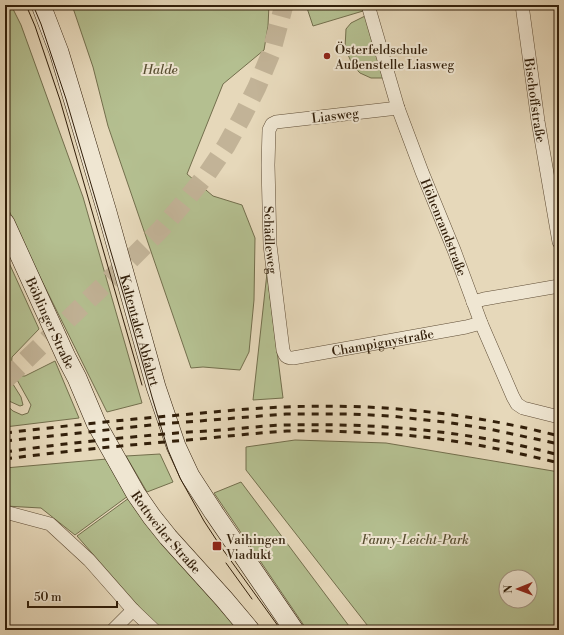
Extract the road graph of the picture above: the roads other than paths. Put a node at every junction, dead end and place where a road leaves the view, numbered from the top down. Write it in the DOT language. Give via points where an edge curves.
graph roads {
  1 [pos="41,5"];
  2 [pos="368,5"];
  3 [pos="522,5"];
  4 [pos="398,108"];
  5 [pos="272,124"];
  6 [pos="5,223"];
  7 [pos="559,242"];
  8 [pos="559,286"];
  9 [pos="473,302"];
  10 [pos="481,322"];
  11 [pos="285,355"];
  12 [pos="559,417"];
  13 [pos="96,423"];
  14 [pos="5,512"];
  15 [pos="133,610"];
  16 [pos="113,630"];
  17 [pos="154,630"];
  18 [pos="250,630"];
  19 [pos="294,630"];
  1 -- 19 [label="main road, Kaltentaler Abfahrt" via="59,52 156,387 176,446 190,476"];
  2 -- 4 [label="street, Höhenrandstraße"];
  3 -- 7 [label="street, Bischoffstraße" via="538,121"];
  4 -- 5 [label="street, Liasweg"];
  4 -- 9 [label="street, Höhenrandstraße"];
  5 -- 11 [label="street, Schädleweg" via="269,130 268,165 270,245"];
  6 -- 13 [label="main road, Böblinger Straße"];
  8 -- 9 [label="street"];
  9 -- 10 [label="street, Höhenrandstraße"];
  10 -- 11 [label="street, Champignystraße" via="466,327 293,358"];
  10 -- 12 [label="street, Höhenrandstraße" via="517,404 523,408"];
  13 -- 18 [label="main road, Rottweiler Straße" via="152,517"];
  14 -- 15 [label="street" via="50,524 89,560"];
  15 -- 16 [label="street"];
  15 -- 17 [label="street"];
}
